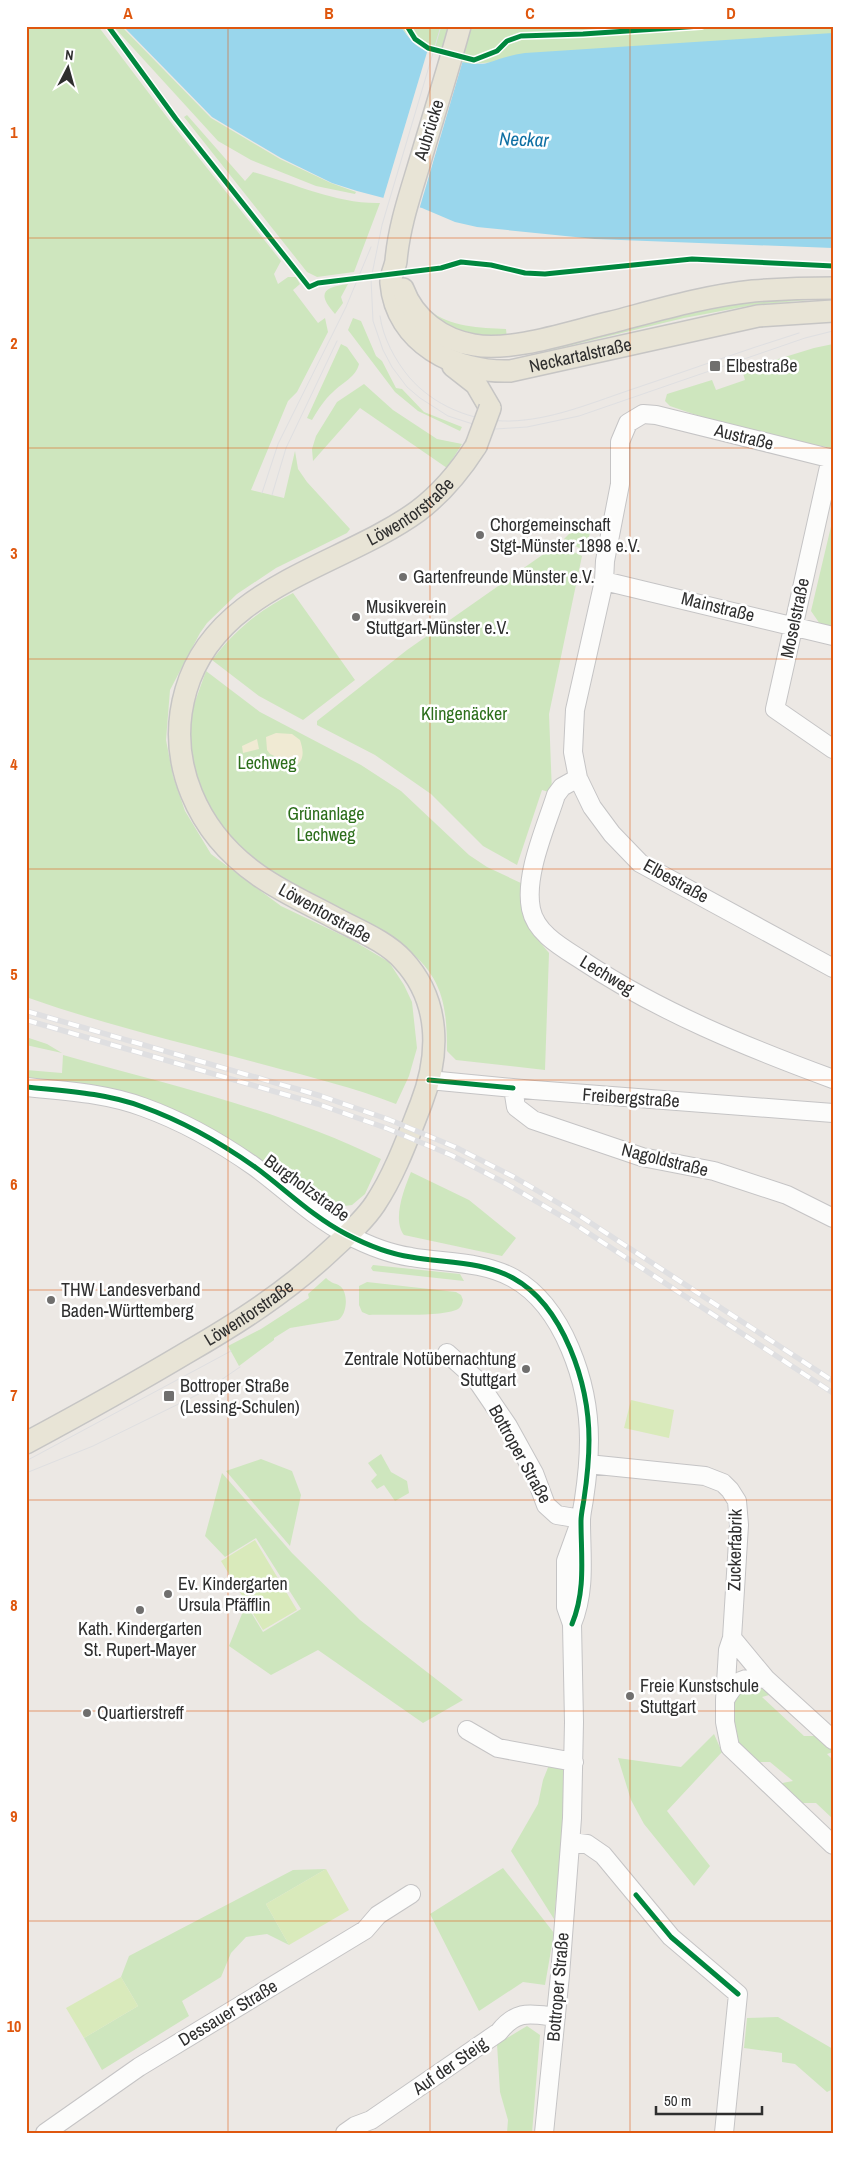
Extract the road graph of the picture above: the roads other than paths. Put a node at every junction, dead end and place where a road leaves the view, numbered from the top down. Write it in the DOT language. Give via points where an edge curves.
graph roads {
  1 [pos="460,28"];
  2 [pos="400,230"];
  3 [pos="395,265"];
  4 [pos="833,288"];
  5 [pos="833,311"];
  6 [pos="498,346"];
  7 [pos="444,358"];
  8 [pos="498,371"];
  9 [pos="490,408"];
  10 [pos="656,415"];
  11 [pos="832,459"];
  12 [pos="604,581"];
  13 [pos="794,626"];
  14 [pos="833,636"];
  15 [pos="833,749"];
  16 [pos="578,778"];
  17 [pos="833,968"];
  18 [pos="833,1079"];
  19 [pos="430,1080"];
  20 [pos="26,1087"];
  21 [pos="513,1088"];
  22 [pos="833,1113"];
  23 [pos="833,1218"];
  24 [pos="347,1235"];
  25 [pos="447,1353"];
  26 [pos="26,1443"];
  27 [pos="588,1464"];
  28 [pos="581,1520"];
  29 [pos="732,1638"];
  30 [pos="766,1680"];
  31 [pos="725,1700"];
  32 [pos="467,1730"];
  33 [pos="833,1740"];
  34 [pos="574,1762"];
  35 [pos="571,1842"];
  36 [pos="833,1845"];
  37 [pos="411,1894"];
  38 [pos="556,2017"];
  39 [pos="45,2133"];
  40 [pos="345,2133"];
  41 [pos="544,2133"];
  42 [pos="724,2133"];
  1 -- 2 [label="main road, Aubrücke"];
  2 -- 3 [label="main road, Neckartalstraße"];
  3 -- 6 [label="main road, Neckartalstraße" via="406,297 428,325 459,342"];
  3 -- 7 [label="main road, Neckartalstraße" via="390,281 401,316 419,341"];
  4 -- 6 [label="main road, Neckartalstraße" via="752,291"];
  5 -- 8 [label="main road, Neckartalstraße" via="758,316"];
  6 -- 8 [label="main road, Löwentorstraße"];
  7 -- 8 [label="main road, Neckartalstraße" via="472,368"];
  7 -- 9 [label="main road" via="476,384"];
  8 -- 9 [label="main road, Löwentorstraße"];
  9 -- 19 [label="main road, Löwentorstraße, bridge" via="476,446 450,483 417,512 280,585 232,619 200,660 187,686 181,712 179,735 187,787 216,839 259,876 401,957 426,993 432,1014 435,1050"];
  10 -- 11 [label="street, Austraße"];
  10 -- 12 [label="street, Elbestraße" via="643,414 628,423 620,442 620,484"];
  11 -- 13 [label="street, Moselstraße"];
  12 -- 13 [label="street, Mainstraße"];
  12 -- 16 [label="street, Elbestraße" via="575,710 573,752"];
  13 -- 14 [label="street, Mainstraße"];
  13 -- 15 [label="street, Moselstraße" via="775,708"];
  16 -- 17 [label="street, Elbestraße" via="592,807 640,863"];
  16 -- 18 [label="street, Lechweg" via="562,787 556,795 533,868 530,907 539,928 612,980 684,1018 756,1051"];
  19 -- 21 [label="street, Freibergstraße"];
  19 -- 24 [label="main road, Löwentorstraße" via="378,1198"];
  20 -- 24 [label="street, Burgholzstraße" via="142,1106 181,1124 254,1167 307,1209"];
  21 -- 22 [label="street, Freibergstraße"];
  21 -- 23 [label="street, Nagoldstraße" via="516,1107 533,1120 642,1157 714,1171 787,1195"];
  24 -- 26 [label="main road, Löwentorstraße" via="309,1272 253,1314"];
  24 -- 27 [label="street, Bottroper Straße" via="409,1257 490,1268 515,1279 535,1294 558,1323 574,1358 583,1388"];
  25 -- 28 [label="street, Bottroper Straße" via="476,1379 508,1426 534,1474 546,1505 557,1516"];
  27 -- 28 [label="street, Bottroper Straße"];
  27 -- 29 [label="street, Zuckerfabrik" via="705,1476 723,1483 730,1490 737,1501 740,1525"];
  28 -- 34 [label="street, Bottroper Straße" via="566,1561 566,1607 572,1624"];
  29 -- 30 [label="street"];
  29 -- 31 [label="street, Zuckerfabrik" via="728,1650"];
  30 -- 31 [label="street" via="747,1678 737,1683"];
  30 -- 33 [label="street"];
  31 -- 36 [label="street, Zuckerfabrik" via="730,1747"];
  32 -- 34 [label="street" via="498,1748"];
  34 -- 35 [label="street, Bottroper Straße"];
  35 -- 38 [label="street, Bottroper Straße"];
  35 -- 42 [label="street" via="596,1848 672,1937 738,1994"];
  37 -- 39 [label="street, Dessauer Straße" via="378,1914 364,1930 139,2066"];
  38 -- 40 [label="street, Auf der Steig" via="524,2013 515,2017 499,2032 371,2120"];
  38 -- 41 [label="street, Bottroper Straße"];
}
